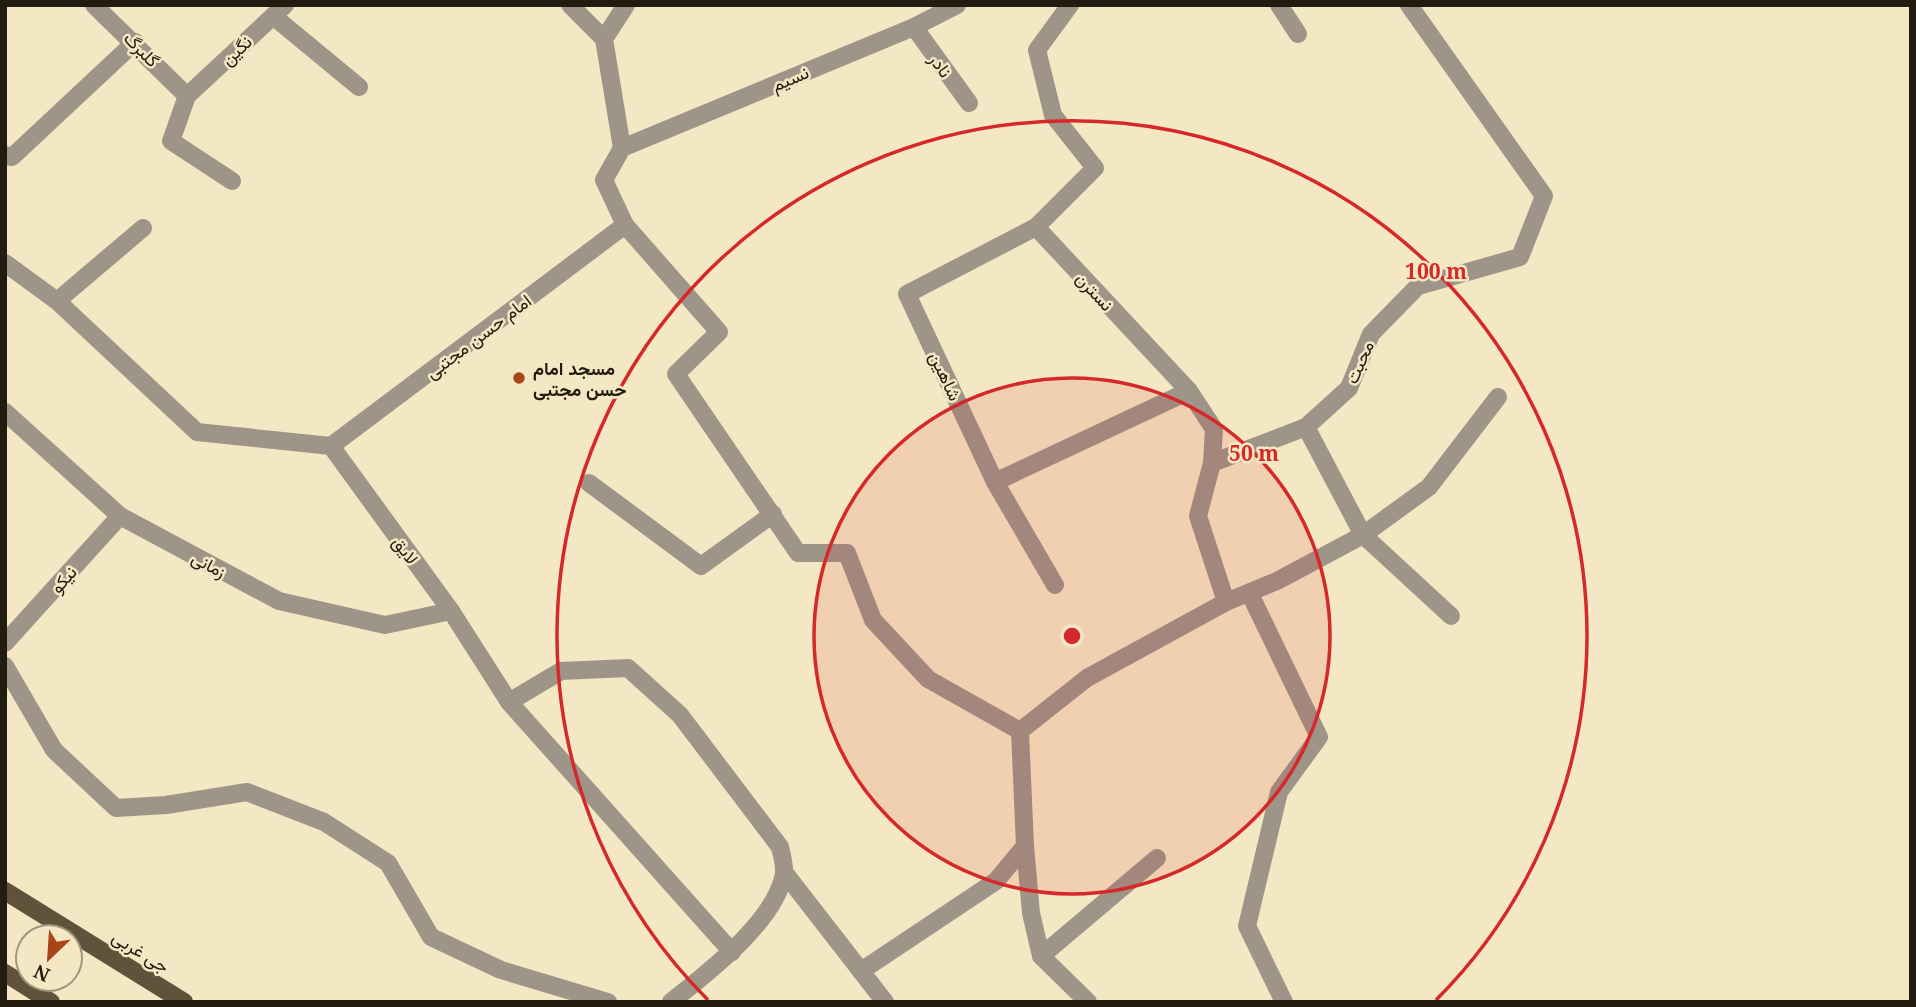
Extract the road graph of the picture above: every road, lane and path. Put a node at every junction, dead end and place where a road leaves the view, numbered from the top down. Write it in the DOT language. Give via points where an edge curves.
graph roads {
  1 [pos="94,5"];
  2 [pos="570,5"];
  3 [pos="625,5"];
  4 [pos="957,5"];
  5 [pos="1070,5"];
  6 [pos="1279,5"];
  7 [pos="1409,5"];
  8 [pos="279,11"];
  9 [pos="914,27"];
  10 [pos="1298,34"];
  11 [pos="604,39"];
  12 [pos="135,42"];
  13 [pos="359,87"];
  14 [pos="187,96"];
  15 [pos="969,103"];
  16 [pos="622,148"];
  17 [pos="5,155"];
  18 [pos="232,181"];
  19 [pos="625,225"];
  20 [pos="1035,226"];
  21 [pos="143,228"];
  22 [pos="5,263"];
  23 [pos="57,301"];
  24 [pos="1189,391"];
  25 [pos="1498,397"];
  26 [pos="5,412"];
  27 [pos="1306,426"];
  28 [pos="331,446"];
  29 [pos="1212,463"];
  30 [pos="995,482"];
  31 [pos="589,483"];
  32 [pos="773,514"];
  33 [pos="120,516"];
  34 [pos="1363,536"];
  35 [pos="1055,585"];
  36 [pos="1250,594"];
  37 [pos="1226,602"];
  38 [pos="451,611"];
  39 [pos="1451,616"];
  40 [pos="5,643"];
  41 [pos="5,666"];
  42 [pos="509,702"];
  43 [pos="1020,731"];
  44 [pos="1025,846"];
  45 [pos="1157,858"];
  46 [pos="784,872"];
  47 [pos="5,891"];
  48 [pos="732,952"];
  49 [pos="1041,956"];
  50 [pos="861,971"];
  51 [pos="5,973"];
  52 [pos="51,1002"];
  53 [pos="184,1002"];
  54 [pos="608,1002"];
  55 [pos="671,1002"];
  56 [pos="885,1002"];
  57 [pos="1088,1002"];
  58 [pos="1284,1002"];
  1 -- 12 [label="street, گلبرگ"];
  2 -- 11 [label="street"];
  3 -- 11 [label="street"];
  4 -- 9 [label="street, نسیم"];
  5 -- 20 [label="street" via="1037,50 1053,115 1095,168"];
  6 -- 10 [label="street"];
  7 -- 27 [label="street, محبت" via="1544,196 1520,257 1418,286 1371,334 1349,388"];
  8 -- 13 [label="street"];
  8 -- 14 [label="street, نگین"];
  9 -- 15 [label="street, نادر"];
  9 -- 16 [label="street, نسیم"];
  11 -- 16 [label="street"];
  12 -- 14 [label="street, گلبرگ"];
  12 -- 17 [label="street" via="12,157"];
  14 -- 18 [label="street" via="171,141"];
  16 -- 19 [label="street" via="604,180"];
  19 -- 28 [label="street, امام حسن مجتبی"];
  19 -- 32 [label="street" via="719,332 676,374"];
  20 -- 24 [label="street, نسترن"];
  20 -- 30 [label="street, شاهین" via="908,294"];
  21 -- 23 [label="street"];
  22 -- 23 [label="street"];
  23 -- 28 [label="street" via="197,432"];
  24 -- 29 [label="street, نسترن" via="1214,429"];
  24 -- 30 [label="street"];
  25 -- 34 [label="street" via="1429,487"];
  26 -- 33 [label="street, زمانی"];
  27 -- 29 [label="street, محبت"];
  27 -- 34 [label="street"];
  28 -- 38 [label="street, لایق"];
  29 -- 37 [label="street, نسترن" via="1198,516"];
  30 -- 35 [label="street, شاهین"];
  31 -- 32 [label="street" via="701,566"];
  32 -- 43 [label="street" via="798,553 847,553 873,620 928,680"];
  33 -- 38 [label="street, زمانی" via="279,601 385,625"];
  33 -- 40 [label="street, نیکو"];
  34 -- 36 [label="street"];
  34 -- 39 [label="street"];
  36 -- 37 [label="street"];
  36 -- 58 [label="street" via="1319,737 1279,792 1247,926"];
  37 -- 43 [label="street" via="1087,678"];
  38 -- 42 [label="street, لایق"];
  41 -- 54 [label="street" via="54,750 116,807 166,805 247,792 311,817 388,863 431,937 501,970"];
  42 -- 46 [label="street" via="561,671 628,668 680,715 743,797 780,847"];
  42 -- 48 [label="street, لایق"];
  43 -- 44 [label="street"];
  44 -- 49 [label="street" via="1031,912"];
  44 -- 50 [label="street" via="996,881"];
  45 -- 49 [label="street"];
  46 -- 48 [label="street" via="775,898"];
  46 -- 50 [label="street"];
  47 -- 53 [label="main road, جی غربی"];
  48 -- 55 [label="street"];
  49 -- 57 [label="street"];
  50 -- 56 [label="street"];
  51 -- 52 [label="main road"];
}
